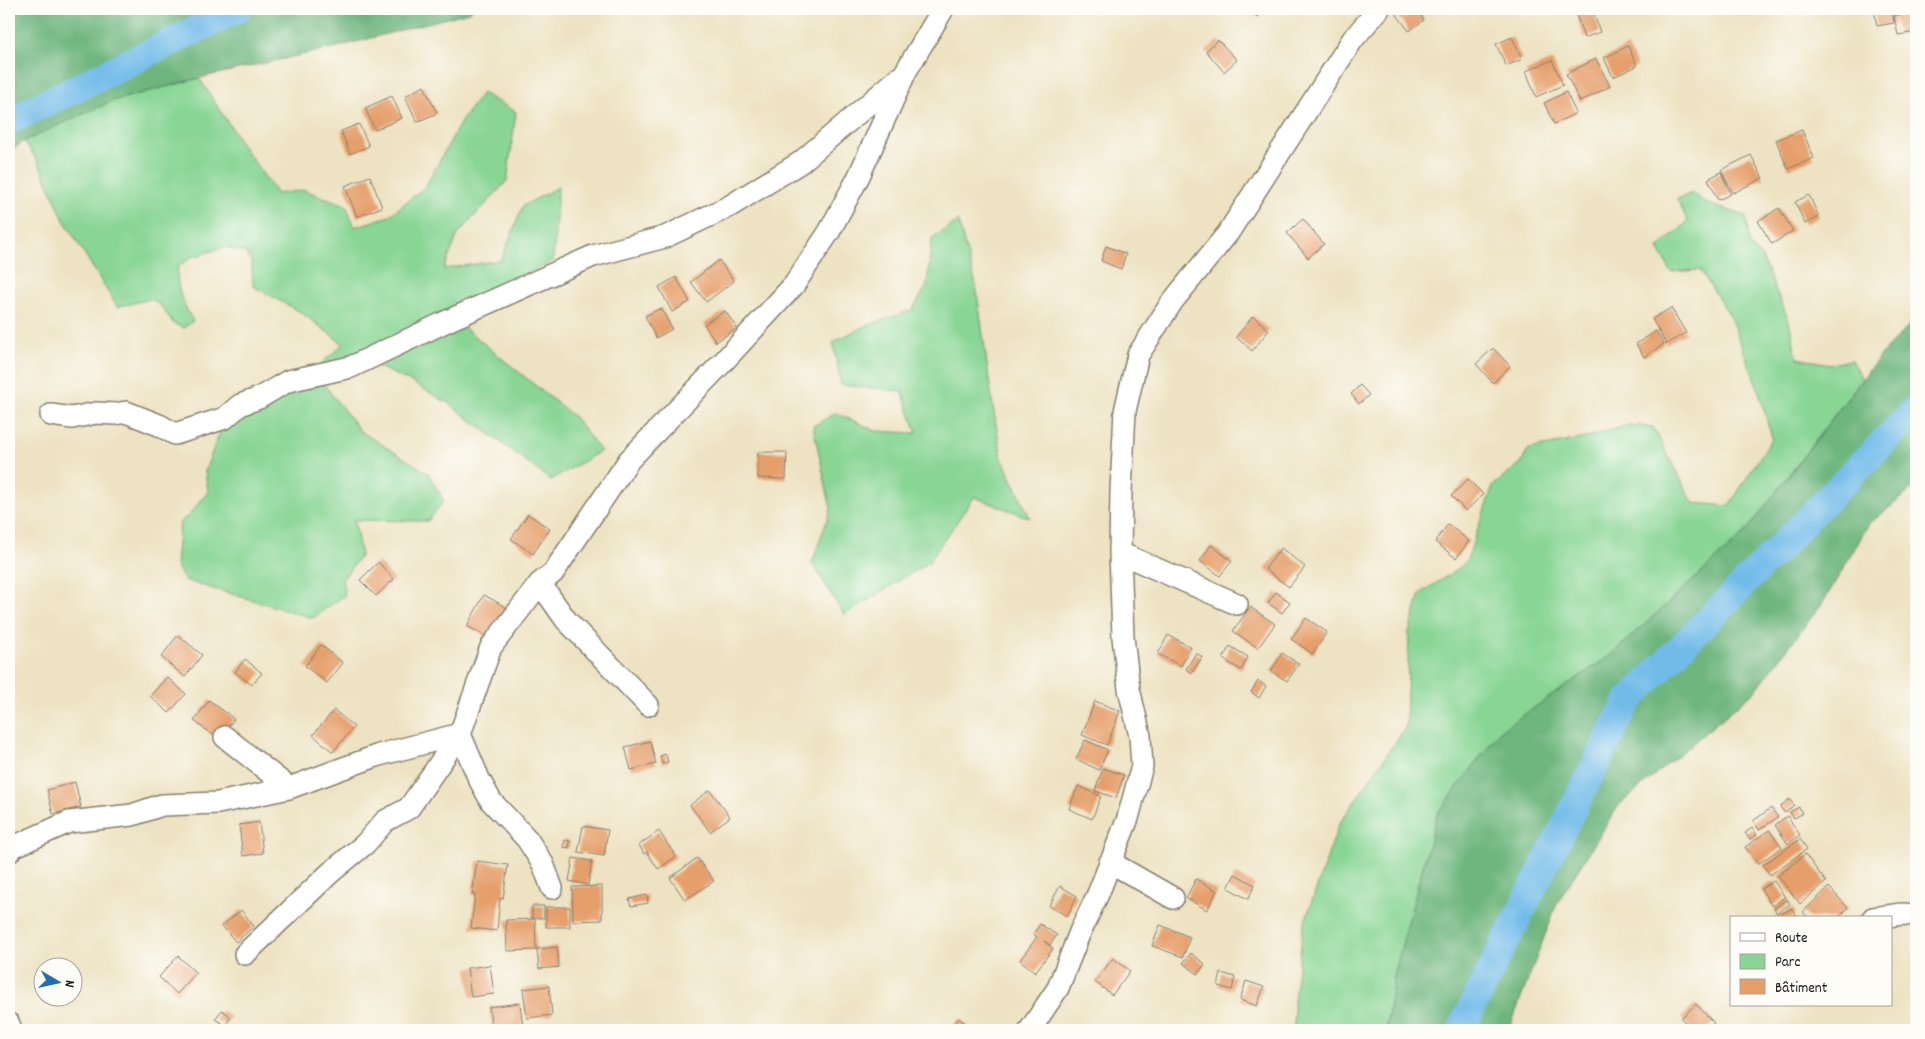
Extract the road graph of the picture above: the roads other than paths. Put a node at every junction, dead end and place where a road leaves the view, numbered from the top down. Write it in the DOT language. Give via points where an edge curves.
graph roads {
  1 [pos="943,9"];
  2 [pos="1379,9"];
  3 [pos="906,71"];
  4 [pos="51,416"];
  5 [pos="1120,553"];
  6 [pos="540,583"];
  7 [pos="1237,604"];
  8 [pos="648,704"];
  9 [pos="460,734"];
  10 [pos="225,737"];
  11 [pos="289,788"];
  12 [pos="9,852"];
  13 [pos="1110,862"];
  14 [pos="552,888"];
  15 [pos="1173,898"];
  16 [pos="1916,915"];
  17 [pos="1888,916"];
  18 [pos="245,954"];
  19 [pos="9,1024"];
  20 [pos="10,1030"];
  21 [pos="1030,1030"];
  1 -- 3 [label="street"];
  2 -- 5 [label="street" via="1352,39 1228,233 1172,302 1138,355 1125,411"];
  3 -- 4 [label="street" via="802,162 730,206 665,237 593,256 351,367 288,381 240,405 225,418 175,434 126,412 72,418"];
  3 -- 6 [label="street" via="854,186 794,285 629,460 553,573"];
  5 -- 7 [label="street"];
  5 -- 13 [label="street" via="1123,637 1142,766 1128,818"];
  6 -- 8 [label="street" via="566,620"];
  6 -- 9 [label="street" via="491,647"];
  9 -- 11 [label="street" via="379,755"];
  9 -- 14 [label="street" via="492,801 527,839 543,864"];
  9 -- 18 [label="street" via="409,808 385,821"];
  10 -- 11 [label="street"];
  11 -- 12 [label="street" via="218,803 162,805 132,815 69,822 13,847"];
  13 -- 15 [label="street"];
  13 -- 21 [label="street" via="1058,988"];
  16 -- 17 [label="street"];
  19 -- 20 [label="street"];
}
